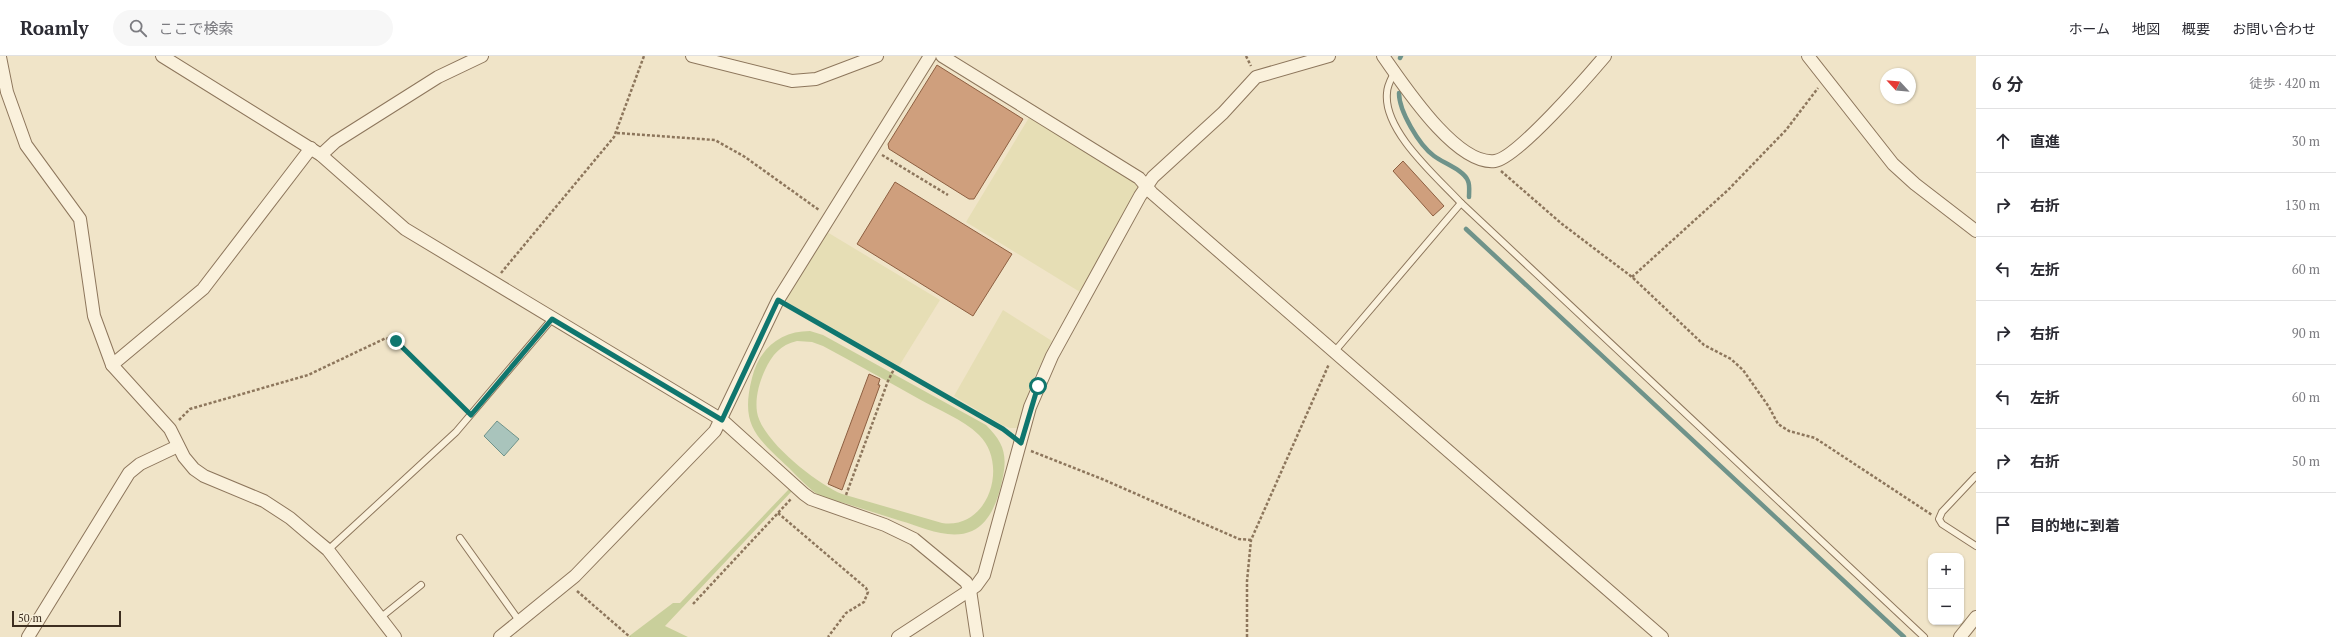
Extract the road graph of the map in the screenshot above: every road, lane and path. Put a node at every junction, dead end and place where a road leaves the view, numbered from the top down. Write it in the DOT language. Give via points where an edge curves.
graph roads {
  1 [pos="162,56"];
  2 [pos="482,56"];
  3 [pos="644,56"];
  4 [pos="692,56"];
  5 [pos="877,56"];
  6 [pos="930,56"];
  7 [pos="942,56"];
  8 [pos="1329,56"];
  9 [pos="1383,56"];
  10 [pos="1605,56"];
  11 [pos="1808,56"];
  12 [pos="0,57"];
  13 [pos="1394,73"];
  14 [pos="1826,79"];
  15 [pos="617,133"];
  16 [pos="311,148"];
  17 [pos="873,149"];
  18 [pos="321,154"];
  19 [pos="1496,161"];
  20 [pos="1146,186"];
  21 [pos="948,195"];
  22 [pos="1461,203"];
  23 [pos="830,217"];
  24 [pos="1976,231"];
  25 [pos="1632,277"];
  26 [pos="494,284"];
  27 [pos="778,300"];
  28 [pos="552,319"];
  29 [pos="1335,351"];
  30 [pos="112,365"];
  31 [pos="895,367"];
  32 [pos="471,415"];
  33 [pos="722,420"];
  34 [pos="170,429"];
  35 [pos="1021,443"];
  36 [pos="178,446"];
  37 [pos="1976,476"];
  38 [pos="799,490"];
  39 [pos="846,495"];
  40 [pos="778,513"];
  41 [pos="1939,518"];
  42 [pos="460,538"];
  43 [pos="1251,540"];
  44 [pos="1976,546"];
  45 [pos="328,550"];
  46 [pos="567,583"];
  47 [pos="421,585"];
  48 [pos="970,590"];
  49 [pos="693,604"];
  50 [pos="1976,617"];
  51 [pos="380,618"];
  52 [pos="520,622"];
  53 [pos="28,637"];
  54 [pos="395,637"];
  55 [pos="500,637"];
  56 [pos="630,637"];
  57 [pos="828,637"];
  58 [pos="898,637"];
  59 [pos="977,637"];
  60 [pos="1247,637"];
  61 [pos="1662,637"];
  62 [pos="1924,637"];
  63 [pos="1960,637"];
  1 -- 16 [label="street"];
  2 -- 18 [label="street" via="438,77 335,142"];
  3 -- 15 [label="path"];
  4 -- 5 [label="street" via="792,81 805,81"];
  6 -- 17 [label="street"];
  7 -- 20 [label="street" via="1139,178"];
  8 -- 20 [label="street" via="1256,77 1223,113"];
  9 -- 13 [label="street"];
  10 -- 19 [label="street" via="1527,139"];
  11 -- 14 [label="street"];
  12 -- 30 [label="street" via="7,92 26,145 80,219 94,316"];
  13 -- 19 [label="street" via="1443,133 1474,156"];
  13 -- 22 [label="lane" via="1386,95 1393,124 1409,146"];
  14 -- 24 [label="street" via="1893,164"];
  14 -- 25 [label="path" via="1786,130 1728,190"];
  15 -- 23 [label="path" via="715,140 745,157"];
  15 -- 26 [label="path"];
  16 -- 18 [label="street"];
  16 -- 30 [label="street" via="203,289"];
  17 -- 21 [label="path"];
  17 -- 23 [label="street"];
  18 -- 26 [label="street" via="405,230"];
  19 -- 25 [label="path" via="1502,172 1562,224"];
  20 -- 29 [label="street"];
  20 -- 35 [label="street" via="1046,368 1030,407"];
  22 -- 29 [label="lane"];
  22 -- 62 [label="lane"];
  23 -- 27 [label="street"];
  25 -- 41 [label="path" via="1704,345 1731,359 1743,370 1758,388 1778,424 1789,431 1815,438 1920,509"];
  26 -- 28 [label="street"];
  27 -- 31 [label="path"];
  27 -- 33 [label="street"];
  28 -- 32 [label="lane"];
  28 -- 33 [label="street"];
  29 -- 43 [label="path"];
  29 -- 61 [label="street"];
  30 -- 34 [label="street"];
  31 -- 35 [label="path" via="1003,429"];
  31 -- 39 [label="path"];
  32 -- 34 [label="path" via="396,341 386,338 308,375 190,409"];
  32 -- 45 [label="lane" via="456,432"];
  33 -- 38 [label="street"];
  33 -- 46 [label="street" via="715,431"];
  34 -- 36 [label="street"];
  35 -- 43 [label="path" via="1031,451 1239,539"];
  35 -- 48 [label="street" via="989,562 980,582"];
  36 -- 45 [label="street" via="194,469 204,476 264,501 290,518"];
  36 -- 53 [label="street" via="140,464 129,473"];
  37 -- 41 [label="lane"];
  38 -- 40 [label="path"];
  38 -- 48 [label="street" via="811,499 914,538 960,576"];
  40 -- 49 [label="path"];
  40 -- 57 [label="path" via="868,592 864,602 846,614"];
  41 -- 44 [label="lane" via="1942,524"];
  42 -- 52 [label="lane"];
  43 -- 60 [label="path" via="1247,581"];
  45 -- 51 [label="street"];
  46 -- 52 [label="street"];
  46 -- 56 [label="path"];
  47 -- 51 [label="lane"];
  48 -- 58 [label="street"];
  48 -- 59 [label="street"];
  50 -- 63 [label="street"];
  51 -- 54 [label="street"];
  52 -- 55 [label="street"];
}
